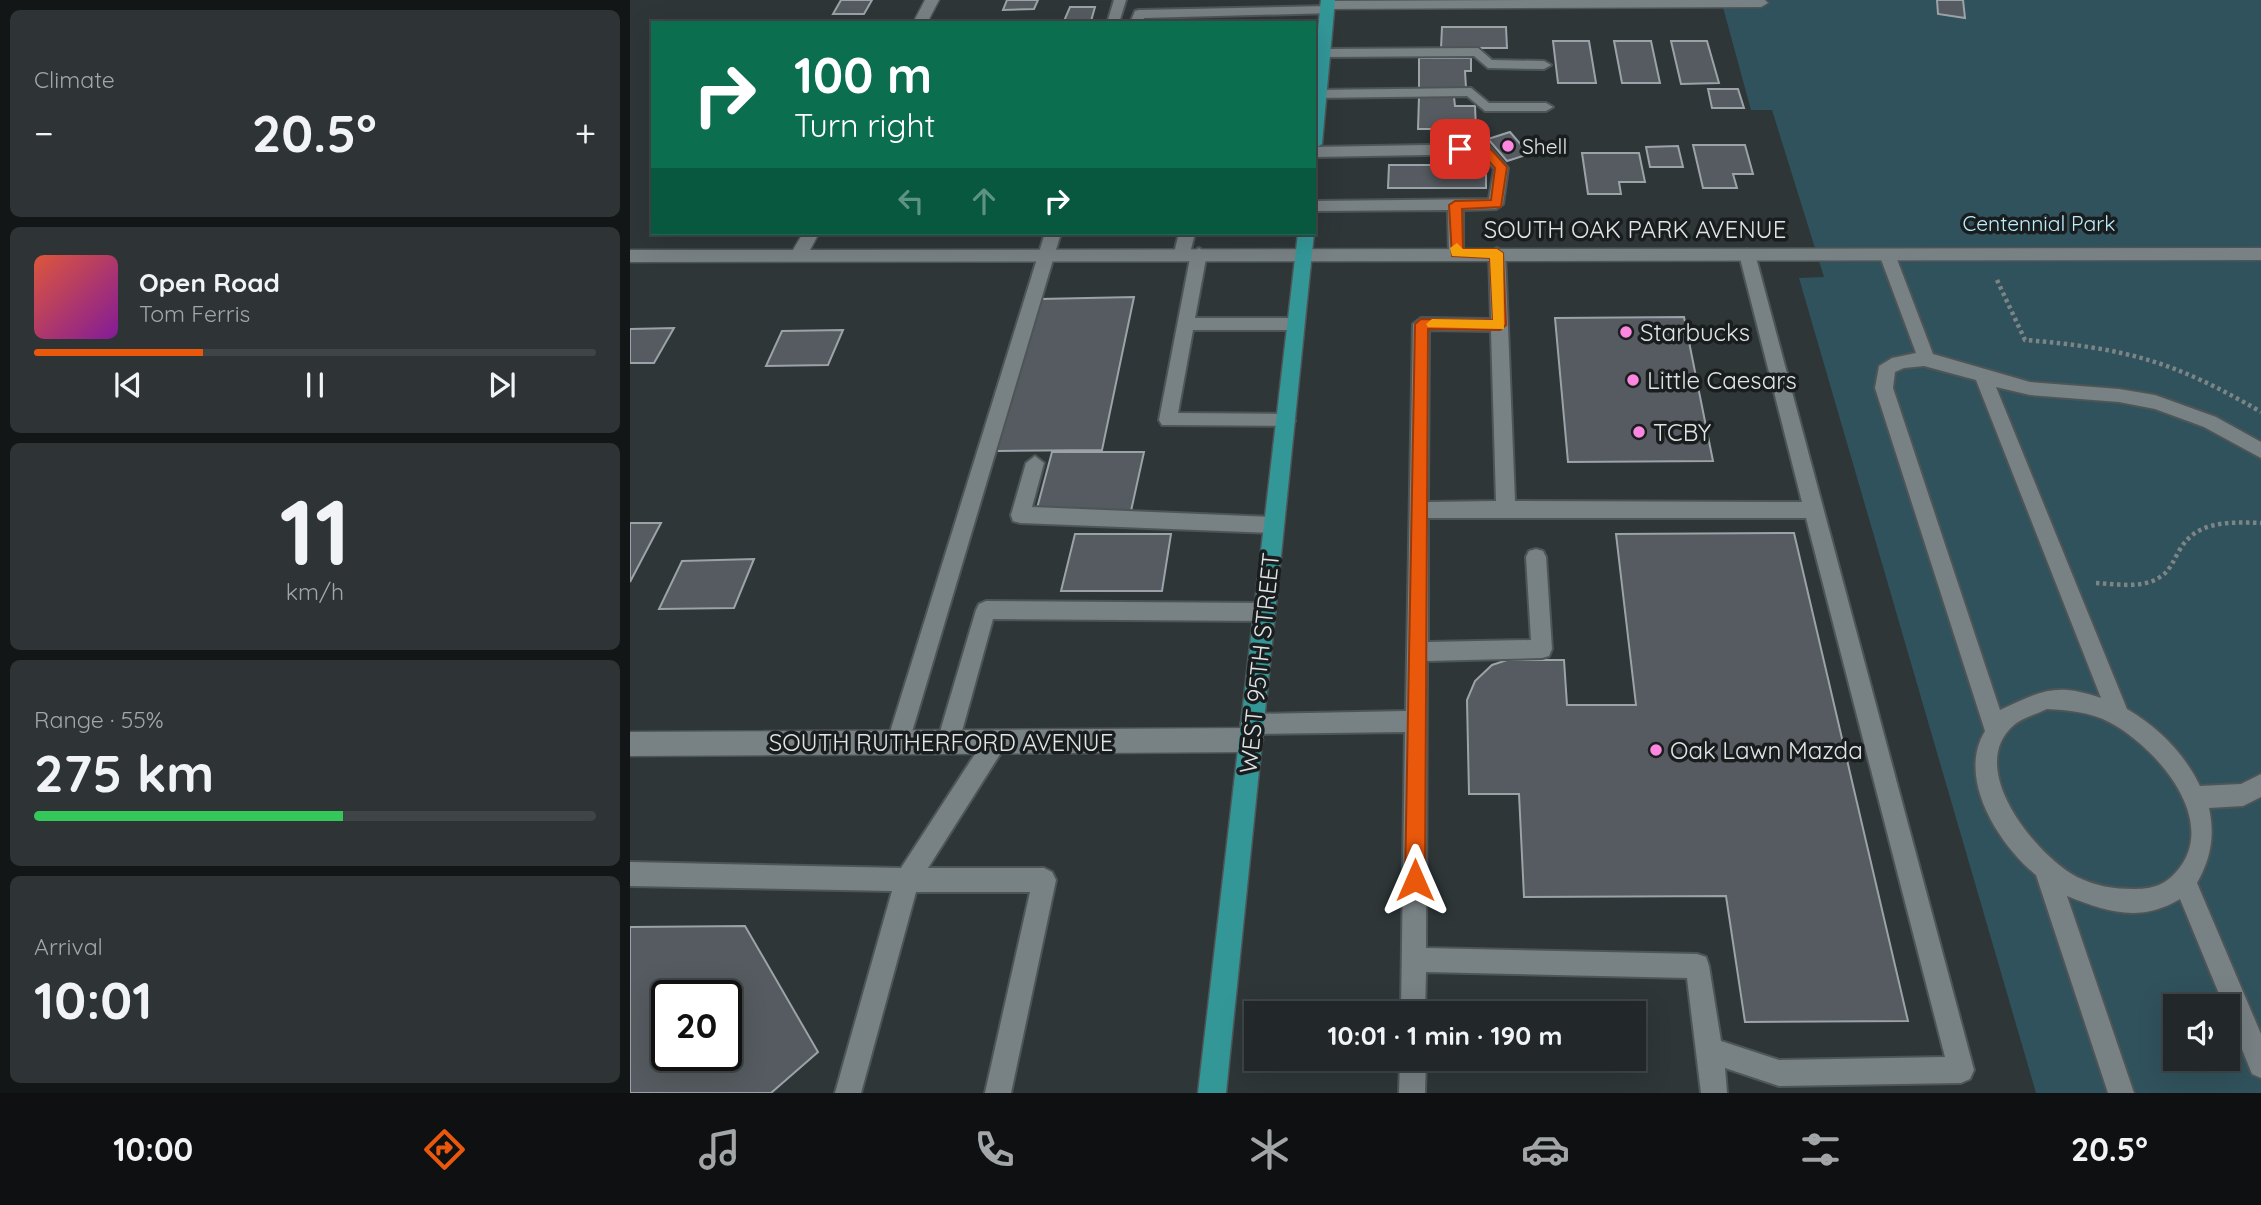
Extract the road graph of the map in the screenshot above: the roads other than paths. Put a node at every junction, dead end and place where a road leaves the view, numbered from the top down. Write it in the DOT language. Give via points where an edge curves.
graph roads {
  1 [pos="932,0"];
  2 [pos="1120,0"];
  3 [pos="1761,3"];
  4 [pos="1327,5"];
  5 [pos="921,21"];
  6 [pos="1114,21"];
  7 [pos="1137,21"];
  8 [pos="1323,52"];
  9 [pos="1544,65"];
  10 [pos="1317,94"];
  11 [pos="1546,107"];
  12 [pos="1316,152"];
  13 [pos="1455,205"];
  14 [pos="1316,206"];
  15 [pos="810,235"];
  16 [pos="1052,235"];
  17 [pos="1186,235"];
  18 [pos="1306,235"];
  19 [pos="800,253"];
  20 [pos="1047,253"];
  21 [pos="1190,253"];
  22 [pos="1304,253"];
  23 [pos="1457,253"];
  24 [pos="1497,253"];
  25 [pos="1747,254"];
  26 [pos="1887,254"];
  27 [pos="2261,254"];
  28 [pos="630,256"];
  29 [pos="1186,324"];
  30 [pos="1296,324"];
  31 [pos="1500,325"];
  32 [pos="1927,360"];
  33 [pos="1983,376"];
  34 [pos="1286,421"];
  35 [pos="2261,451"];
  36 [pos="1035,463"];
  37 [pos="1506,509"];
  38 [pos="1419,510"];
  39 [pos="1813,510"];
  40 [pos="1275,525"];
  41 [pos="1536,557"];
  42 [pos="1265,612"];
  43 [pos="1418,652"];
  44 [pos="2119,715"];
  45 [pos="1416,721"];
  46 [pos="1995,729"];
  47 [pos="1252,732"];
  48 [pos="996,741"];
  49 [pos="898,742"];
  50 [pos="948,742"];
  51 [pos="630,744"];
  52 [pos="2261,785"];
  53 [pos="2194,798"];
  54 [pos="2047,872"];
  55 [pos="630,874"];
  56 [pos="906,880"];
  57 [pos="2185,882"];
  58 [pos="1414,960"];
  59 [pos="1413,1001"];
  60 [pos="1710,1050"];
  61 [pos="2261,1065"];
  62 [pos="1413,1071"];
  63 [pos="848,1093"];
  64 [pos="998,1093"];
  65 [pos="1212,1093"];
  66 [pos="1412,1093"];
  67 [pos="1714,1093"];
  68 [pos="2120,1093"];
  1 -- 5 [label="street"];
  2 -- 6 [label="lane"];
  3 -- 4 [label="street"];
  4 -- 7 [label="lane" via="1139,14"];
  4 -- 8 [label="main road"];
  8 -- 9 [label="lane" via="1478,52 1488,64"];
  8 -- 10 [label="main road"];
  10 -- 11 [label="lane" via="1471,92 1485,107"];
  12 -- 13 [label="lane" via="1484,149 1501,167 1496,204"];
  13 -- 14 [label="lane"];
  13 -- 23 [label="lane"];
  15 -- 19 [label="street"];
  16 -- 20 [label="lane"];
  17 -- 21 [label="lane"];
  18 -- 22 [label="main road, WEST 95TH STREET"];
  19 -- 20 [label="street, SOUTH OAK PARK AVENUE"];
  19 -- 28 [label="street, SOUTH OAK PARK AVENUE"];
  20 -- 21 [label="street, SOUTH OAK PARK AVENUE"];
  20 -- 49 [label="lane"];
  21 -- 22 [label="street, SOUTH OAK PARK AVENUE"];
  21 -- 29 [label="lane"];
  22 -- 23 [label="street, SOUTH OAK PARK AVENUE"];
  22 -- 30 [label="main road, WEST 95TH STREET"];
  23 -- 24 [label="street, SOUTH OAK PARK AVENUE"];
  24 -- 25 [label="street, SOUTH OAK PARK AVENUE"];
  24 -- 31 [label="lane"];
  25 -- 26 [label="street, SOUTH OAK PARK AVENUE"];
  25 -- 39 [label="lane"];
  26 -- 27 [label="street, SOUTH OAK PARK AVENUE"];
  26 -- 32 [label="lane"];
  29 -- 30 [label="lane"];
  29 -- 34 [label="lane" via="1168,420"];
  30 -- 34 [label="main road, WEST 95TH STREET"];
  31 -- 37 [label="lane"];
  31 -- 38 [label="lane" via="1421,324"];
  32 -- 33 [label="lane"];
  32 -- 46 [label="lane" via="1892,364 1885,371 1884,388"];
  33 -- 35 [label="lane" via="2045,390 2116,393 2155,402 2201,418"];
  33 -- 44 [label="lane"];
  34 -- 40 [label="main road, WEST 95TH STREET"];
  36 -- 40 [label="lane" via="1020,515"];
  37 -- 38 [label="lane"];
  37 -- 39 [label="lane"];
  38 -- 43 [label="lane"];
  39 -- 60 [label="lane" via="1961,1070 1779,1073"];
  40 -- 42 [label="main road, WEST 95TH STREET"];
  41 -- 43 [label="lane" via="1542,649"];
  42 -- 47 [label="main road, WEST 95TH STREET"];
  42 -- 50 [label="lane" via="986,610"];
  43 -- 45 [label="lane"];
  44 -- 46 [label="lane" via="2070,699 2046,699 2017,709"];
  44 -- 53 [label="lane" via="2163,750"];
  45 -- 47 [label="lane"];
  45 -- 58 [label="lane"];
  46 -- 54 [label="lane" via="1988,746 1989,788 1997,810 2026,853"];
  47 -- 48 [label="street, SOUTH RUTHERFORD AVENUE"];
  47 -- 65 [label="main road, WEST 95TH STREET"];
  48 -- 50 [label="street, SOUTH RUTHERFORD AVENUE"];
  48 -- 56 [label="lane"];
  49 -- 50 [label="street, SOUTH RUTHERFORD AVENUE"];
  49 -- 51 [label="street, SOUTH RUTHERFORD AVENUE"];
  52 -- 53 [label="lane" via="2243,794"];
  53 -- 57 [label="lane" via="2201,844"];
  54 -- 57 [label="lane" via="2098,898 2123,902 2158,898"];
  54 -- 68 [label="lane"];
  55 -- 56 [label="lane"];
  56 -- 63 [label="lane"];
  56 -- 64 [label="lane" via="1044,880"];
  57 -- 61 [label="lane"];
  58 -- 59 [label="lane"];
  58 -- 60 [label="lane" via="1697,966"];
  60 -- 67 [label="lane"];
  62 -- 66 [label="lane"];
}
